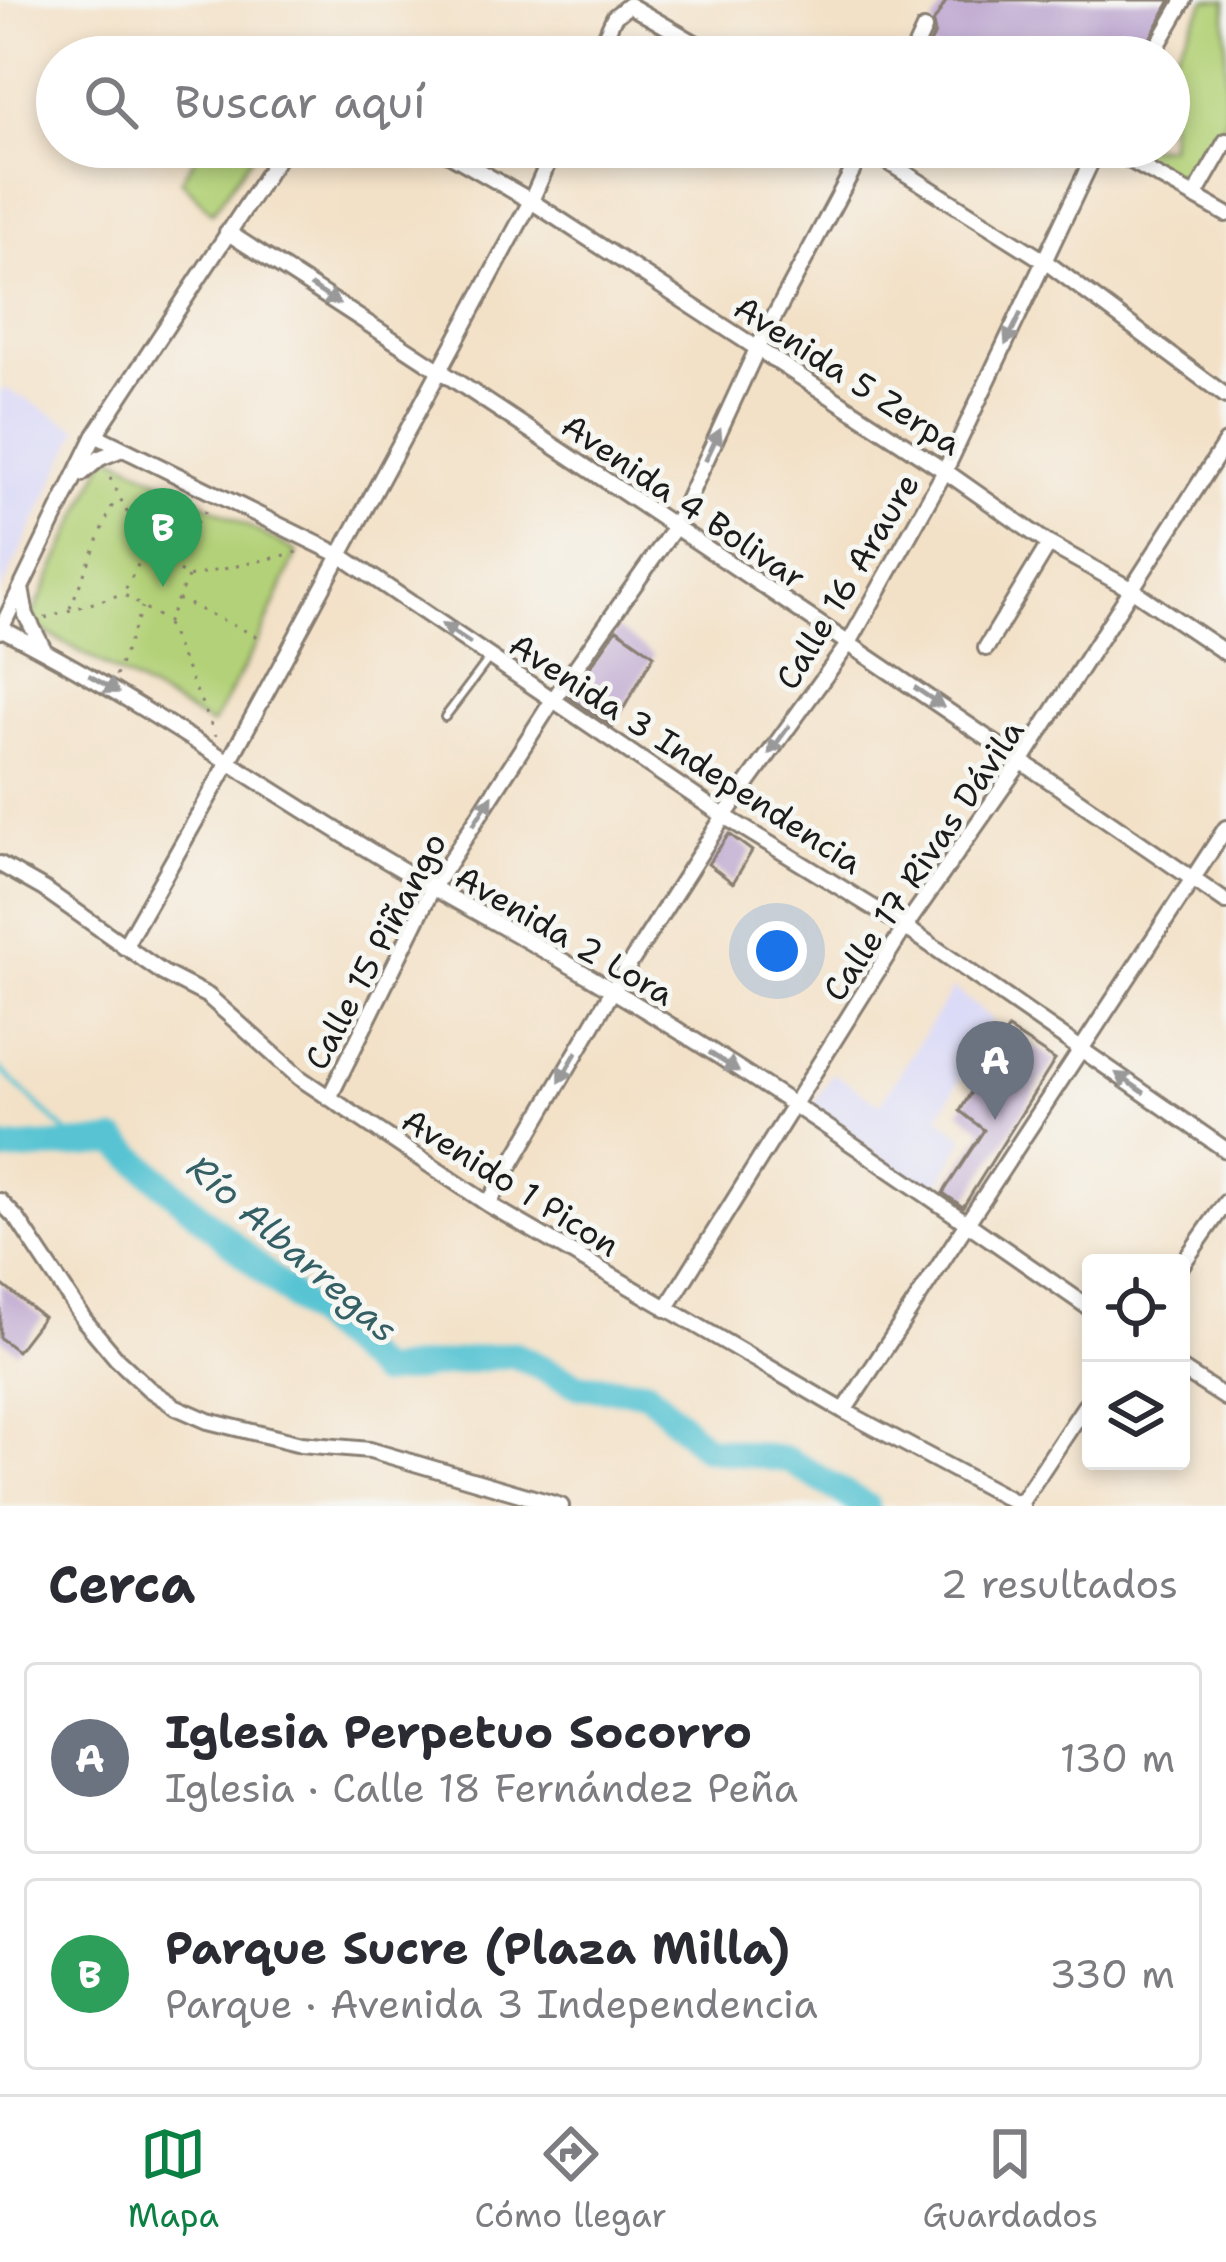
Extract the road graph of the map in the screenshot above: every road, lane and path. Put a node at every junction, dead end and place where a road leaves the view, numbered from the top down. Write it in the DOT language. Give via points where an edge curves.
graph roads {
  1 [pos="1184,0"];
  2 [pos="924,29"];
  3 [pos="605,36"];
  4 [pos="685,36"];
  5 [pos="921,36"];
  6 [pos="1163,36"];
  7 [pos="1226,141"];
  8 [pos="270,168"];
  9 [pos="474,168"];
  10 [pos="546,168"];
  11 [pos="854,168"];
  12 [pos="898,168"];
  13 [pos="1092,168"];
  14 [pos="1141,168"];
  15 [pos="1194,196"];
  16 [pos="531,201"];
  17 [pos="1226,214"];
  18 [pos="226,232"];
  19 [pos="1046,262"];
  20 [pos="758,347"];
  21 [pos="440,369"];
  22 [pos="1226,396"];
  23 [pos="95,435"];
  24 [pos="1226,442"];
  25 [pos="122,448"];
  26 [pos="945,471"];
  27 [pos="110,478"];
  28 [pos="70,487"];
  29 [pos="218,497"];
  30 [pos="118,500"];
  31 [pos="675,527"];
  32 [pos="1048,544"];
  33 [pos="146,549"];
  34 [pos="297,552"];
  35 [pos="340,555"];
  36 [pos="164,562"];
  37 [pos="188,577"];
  38 [pos="21,589"];
  39 [pos="1134,591"];
  40 [pos="123,594"];
  41 [pos="176,598"];
  42 [pos="142,605"];
  43 [pos="70,610"];
  44 [pos="29,622"];
  45 [pos="166,622"];
  46 [pos="0,629"];
  47 [pos="260,638"];
  48 [pos="849,643"];
  49 [pos="986,648"];
  50 [pos="45,652"];
  51 [pos="1226,653"];
  52 [pos="490,658"];
  53 [pos="111,688"];
  54 [pos="553,700"];
  55 [pos="445,717"];
  56 [pos="1022,760"];
  57 [pos="227,765"];
  58 [pos="724,816"];
  59 [pos="1226,828"];
  60 [pos="0,864"];
  61 [pos="1191,878"];
  62 [pos="432,889"];
  63 [pos="1226,902"];
  64 [pos="905,926"];
  65 [pos="124,947"];
  66 [pos="613,990"];
  67 [pos="1080,1047"];
  68 [pos="328,1098"];
  69 [pos="795,1107"];
  70 [pos="1226,1150"];
  71 [pos="0,1202"];
  72 [pos="1226,1202"];
  73 [pos="488,1204"];
  74 [pos="965,1222"];
  75 [pos="1189,1254"];
  76 [pos="1082,1303"];
  77 [pos="666,1309"];
  78 [pos="1190,1375"];
  79 [pos="1226,1398"];
  80 [pos="1082,1410"];
  81 [pos="844,1411"];
  82 [pos="1020,1505"];
  83 [pos="561,1506"];
  1 -- 6 [label="street"];
  2 -- 5 [label="street"];
  3 -- 4 [label="street" via="629,4"];
  7 -- 15 [label="street"];
  8 -- 18 [label="street"];
  9 -- 16 [label="street, Avenida 5 Zerpa"];
  10 -- 16 [label="street"];
  11 -- 20 [label="street, Calle 15 Piñango"];
  12 -- 19 [label="street"];
  13 -- 19 [label="street, Calle 16 Araure"];
  14 -- 15 [label="street"];
  15 -- 17 [label="street"];
  16 -- 20 [label="street, Avenida 5 Zerpa"];
  16 -- 21 [label="street"];
  18 -- 21 [label="street, Avenida 4 Bolivar, one-way"];
  18 -- 23 [label="street"];
  19 -- 22 [label="street"];
  19 -- 26 [label="street, Calle 16 Araure, one-way"];
  20 -- 26 [label="street, Avenida 5 Zerpa"];
  31 -- 20 [label="street, Calle 15 Piñango, one-way"];
  21 -- 31 [label="street, Avenida 4 Bolivar"];
  21 -- 35 [label="street"];
  23 -- 25 [label="street, Avenida 3 Independencia"];
  23 -- 28 [label="street"];
  24 -- 39 [label="street, Calle 17 Rivas Dávila"];
  25 -- 28 [label="street"];
  25 -- 29 [label="street, Avenida 3 Independencia"];
  26 -- 32 [label="street, Avenida 5 Zerpa"];
  26 -- 48 [label="street, Calle 16 Araure"];
  27 -- 30 [label="path"];
  28 -- 38 [label="street"];
  29 -- 35 [label="street, Avenida 3 Independencia"];
  29 -- 36 [label="path"];
  30 -- 33 [label="path"];
  30 -- 43 [label="path"];
  31 -- 48 [label="street, Avenida 4 Bolivar"];
  31 -- 54 [label="street, Calle 15 Piñango"];
  32 -- 39 [label="street, Avenida 5 Zerpa"];
  32 -- 49 [label="street"];
  33 -- 36 [label="path"];
  33 -- 40 [label="path"];
  34 -- 37 [label="path"];
  52 -- 35 [label="street, Avenida 3 Independencia, one-way"];
  35 -- 57 [label="street"];
  36 -- 37 [label="path"];
  37 -- 41 [label="path"];
  38 -- 44 [label="street"];
  38 -- 46 [label="street"];
  39 -- 51 [label="street, Avenida 5 Zerpa"];
  39 -- 56 [label="street, Calle 17 Rivas Dávila"];
  40 -- 42 [label="path"];
  40 -- 43 [label="path"];
  41 -- 45 [label="path"];
  41 -- 47 [label="path"];
  42 -- 45 [label="path"];
  42 -- 53 [label="path"];
  43 -- 44 [label="path"];
  44 -- 50 [label="street"];
  45 -- 57 [label="path"];
  46 -- 50 [label="street, Avenida 2 Lora"];
  48 -- 56 [label="street, Avenida 4 Bolivar, one-way"];
  48 -- 58 [label="street, Calle 16 Araure, one-way"];
  50 -- 53 [label="street, Avenida 2 Lora, one-way"];
  52 -- 54 [label="street, Avenida 3 Independencia"];
  52 -- 55 [label="lane"];
  53 -- 57 [label="street, Avenida 2 Lora"];
  54 -- 58 [label="street, Avenida 3 Independencia"];
  62 -- 54 [label="street, Calle 15 Piñango, one-way"];
  56 -- 61 [label="street, Avenida 4 Bolivar"];
  56 -- 64 [label="street, Calle 17 Rivas Dávila"];
  57 -- 62 [label="street, Avenida 2 Lora"];
  57 -- 65 [label="street"];
  58 -- 64 [label="street, Avenida 3 Independencia"];
  58 -- 66 [label="street, Calle 16 Araure"];
  59 -- 61 [label="street"];
  60 -- 65 [label="street, Avenido 1 Picon"];
  61 -- 63 [label="street, Avenida 4 Bolivar"];
  61 -- 67 [label="street"];
  62 -- 66 [label="street, Avenida 2 Lora"];
  62 -- 68 [label="street, Calle 15 Piñango"];
  64 -- 67 [label="street, Avenida 3 Independencia"];
  64 -- 69 [label="street, Calle 17 Rivas Dávila"];
  65 -- 68 [label="street, Avenido 1 Picon" via="218,1003"];
  66 -- 69 [label="street, Avenida 2 Lora, one-way"];
  66 -- 73 [label="street, Calle 16 Araure, one-way"];
  70 -- 67 [label="street, Avenida 3 Independencia, one-way"];
  67 -- 74 [label="street"];
  68 -- 73 [label="street, Avenido 1 Picon"];
  69 -- 74 [label="street, Avenida 2 Lora"];
  69 -- 77 [label="street, Calle 17 Rivas Dávila"];
  71 -- 83 [label="street" via="117,1359 176,1407 301,1444 358,1446"];
  72 -- 75 [label="street"];
  73 -- 77 [label="street, Avenido 1 Picon"];
  74 -- 76 [label="street, Avenida 2 Lora"];
  74 -- 81 [label="street"];
  77 -- 81 [label="street, Avenido 1 Picon"];
  78 -- 79 [label="street"];
  80 -- 82 [label="street"];
  81 -- 82 [label="street, Avenido 1 Picon"];
}
